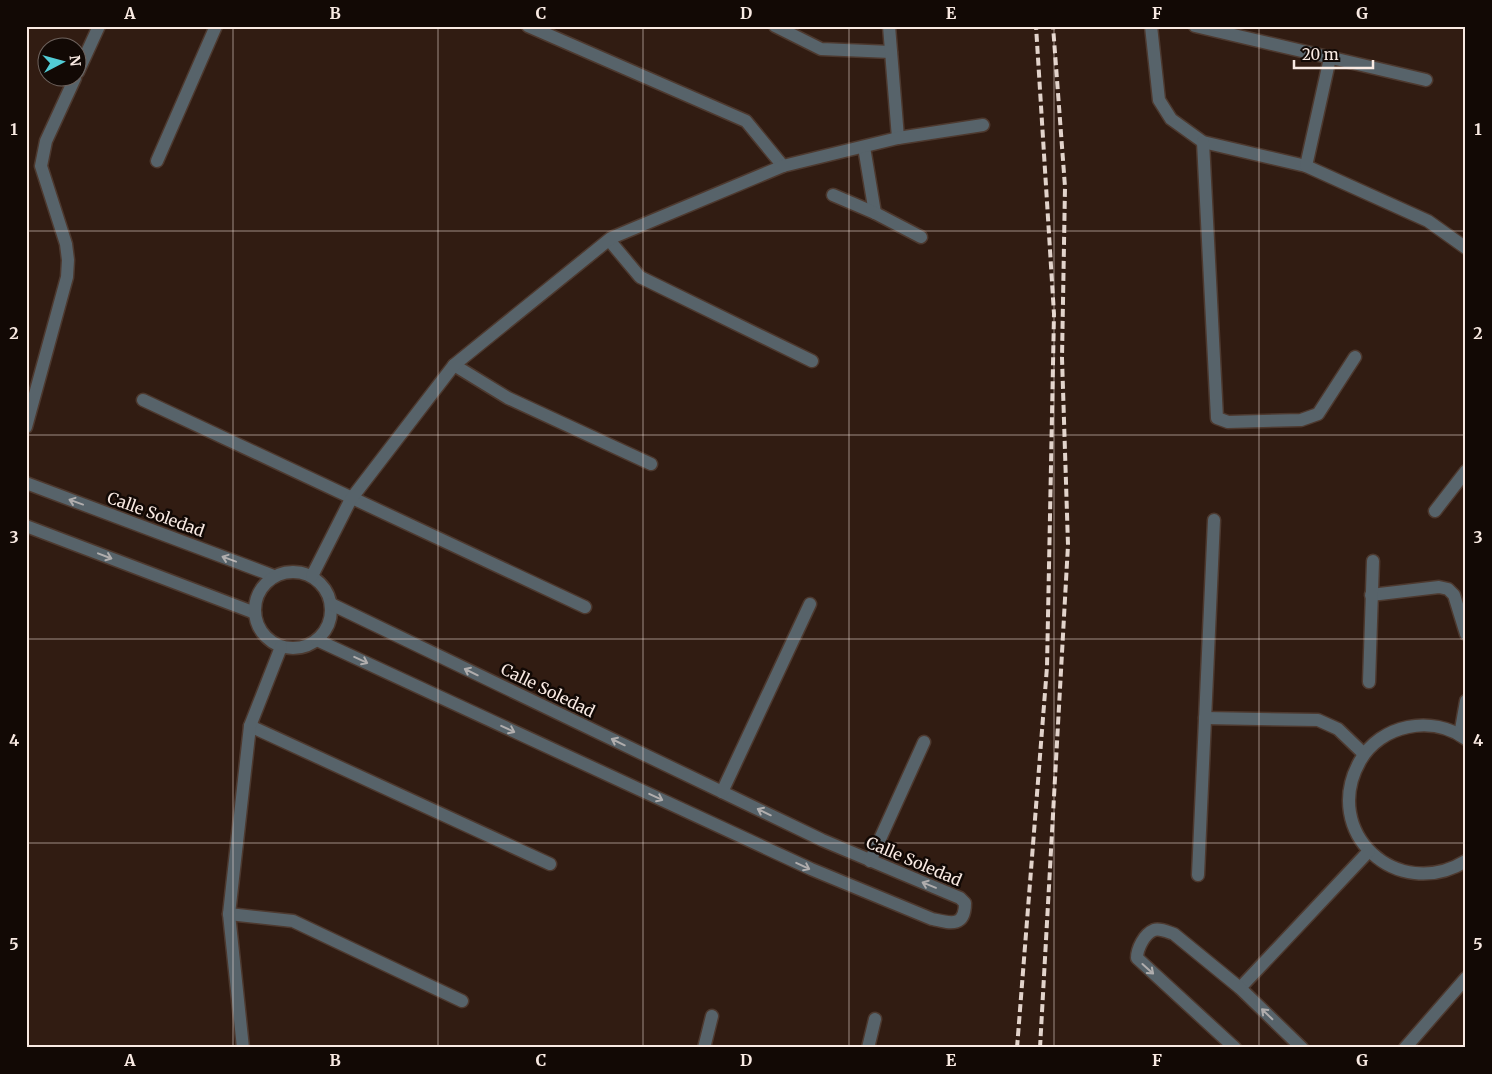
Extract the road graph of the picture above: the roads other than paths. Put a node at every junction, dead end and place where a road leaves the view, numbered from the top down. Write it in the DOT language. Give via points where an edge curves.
graph roads {
  1 [pos="98,26"];
  2 [pos="216,26"];
  3 [pos="528,26"];
  4 [pos="774,26"];
  5 [pos="889,26"];
  6 [pos="1151,26"];
  7 [pos="1195,26"];
  8 [pos="88,49"];
  9 [pos="891,52"];
  10 [pos="1330,58"];
  11 [pos="1426,80"];
  12 [pos="70,88"];
  13 [pos="984,125"];
  14 [pos="898,138"];
  15 [pos="1204,142"];
  16 [pos="864,146"];
  17 [pos="157,162"];
  18 [pos="783,166"];
  19 [pos="1306,166"];
  20 [pos="833,195"];
  21 [pos="875,213"];
  22 [pos="921,237"];
  23 [pos="609,240"];
  24 [pos="1466,248"];
  25 [pos="1355,357"];
  26 [pos="812,361"];
  27 [pos="454,366"];
  28 [pos="143,400"];
  29 [pos="26,427"];
  30 [pos="651,464"];
  31 [pos="1466,471"];
  32 [pos="26,483"];
  33 [pos="351,499"];
  34 [pos="1434,511"];
  35 [pos="1214,520"];
  36 [pos="26,526"];
  37 [pos="1373,561"];
  38 [pos="274,576"];
  39 [pos="312,576"];
  40 [pos="1371,595"];
  41 [pos="331,604"];
  42 [pos="810,604"];
  43 [pos="585,607"];
  44 [pos="254,612"];
  45 [pos="1466,634"];
  46 [pos="317,640"];
  47 [pos="281,647"];
  48 [pos="1369,682"];
  49 [pos="1466,701"];
  50 [pos="1205,718"];
  51 [pos="250,726"];
  52 [pos="1463,737"];
  53 [pos="924,742"];
  54 [pos="1364,754"];
  55 [pos="722,792"];
  56 [pos="1369,851"];
  57 [pos="870,861"];
  58 [pos="1465,862"];
  59 [pos="550,864"];
  60 [pos="1198,875"];
  61 [pos="229,914"];
  62 [pos="1466,978"];
  63 [pos="1240,988"];
  64 [pos="462,1001"];
  65 [pos="712,1016"];
  66 [pos="875,1019"];
  67 [pos="243,1048"];
  68 [pos="704,1048"];
  69 [pos="868,1048"];
  70 [pos="1235,1048"];
  71 [pos="1302,1048"];
  72 [pos="1405,1048"];
  1 -- 8 [label="street"];
  2 -- 17 [label="street"];
  3 -- 18 [label="street" via="746,121"];
  4 -- 9 [label="street" via="821,48"];
  5 -- 9 [label="street"];
  6 -- 15 [label="street" via="1159,100 1171,119"];
  7 -- 10 [label="street"];
  9 -- 14 [label="street"];
  10 -- 11 [label="street"];
  10 -- 19 [label="street"];
  12 -- 29 [label="street" via="46,141 41,166 66,244 67,277"];
  13 -- 14 [label="street"];
  14 -- 16 [label="street"];
  15 -- 19 [label="street"];
  15 -- 25 [label="street" via="1217,418 1228,422 1301,420 1318,414"];
  16 -- 18 [label="street"];
  16 -- 21 [label="street"];
  18 -- 23 [label="street"];
  19 -- 24 [label="street" via="1428,221"];
  20 -- 21 [label="street"];
  21 -- 22 [label="street"];
  23 -- 26 [label="street" via="640,278"];
  23 -- 27 [label="street"];
  27 -- 30 [label="street" via="508,398"];
  27 -- 33 [label="street"];
  28 -- 33 [label="street"];
  31 -- 34 [label="street"];
  38 -- 32 [label="street, Calle Soledad, one-way"];
  33 -- 39 [label="street"];
  33 -- 43 [label="street"];
  35 -- 50 [label="street"];
  36 -- 44 [label="street, one-way"];
  37 -- 40 [label="street"];
  38 -- 39 [label="street" via="293,571"];
  38 -- 44 [label="street" via="259,591"];
  39 -- 41 [label="street" via="325,588"];
  40 -- 45 [label="street" via="1440,587 1448,589 1454,595"];
  40 -- 48 [label="street"];
  41 -- 46 [label="street" via="328,624"];
  55 -- 41 [label="street, Calle Soledad, one-way"];
  42 -- 55 [label="street"];
  44 -- 47 [label="street" via="263,634"];
  46 -- 47 [label="street" via="300,648"];
  46 -- 57 [label="street, Calle Soledad, one-way" via="811,869 950,924 959,921 965,911 965,903 960,898"];
  47 -- 51 [label="street"];
  49 -- 52 [label="street"];
  50 -- 54 [label="street" via="1318,720 1338,729"];
  50 -- 60 [label="street"];
  51 -- 59 [label="street"];
  51 -- 61 [label="street"];
  52 -- 54 [label="street" via="1440,727 1419,725 1398,729 1379,739"];
  53 -- 57 [label="street"];
  54 -- 56 [label="street" via="1353,772 1348,793 1354,827"];
  57 -- 55 [label="street, Calle Soledad, one-way"];
  56 -- 58 [label="street" via="1385,864 1404,872 1425,875 1446,871"];
  56 -- 63 [label="street"];
  61 -- 64 [label="street" via="293,921"];
  61 -- 67 [label="street"];
  62 -- 72 [label="street"];
  63 -- 70 [label="street, one-way" via="1174,934 1152,930 1137,950 1141,964"];
  71 -- 63 [label="street, one-way"];
  65 -- 68 [label="street"];
  66 -- 69 [label="street"];
}
